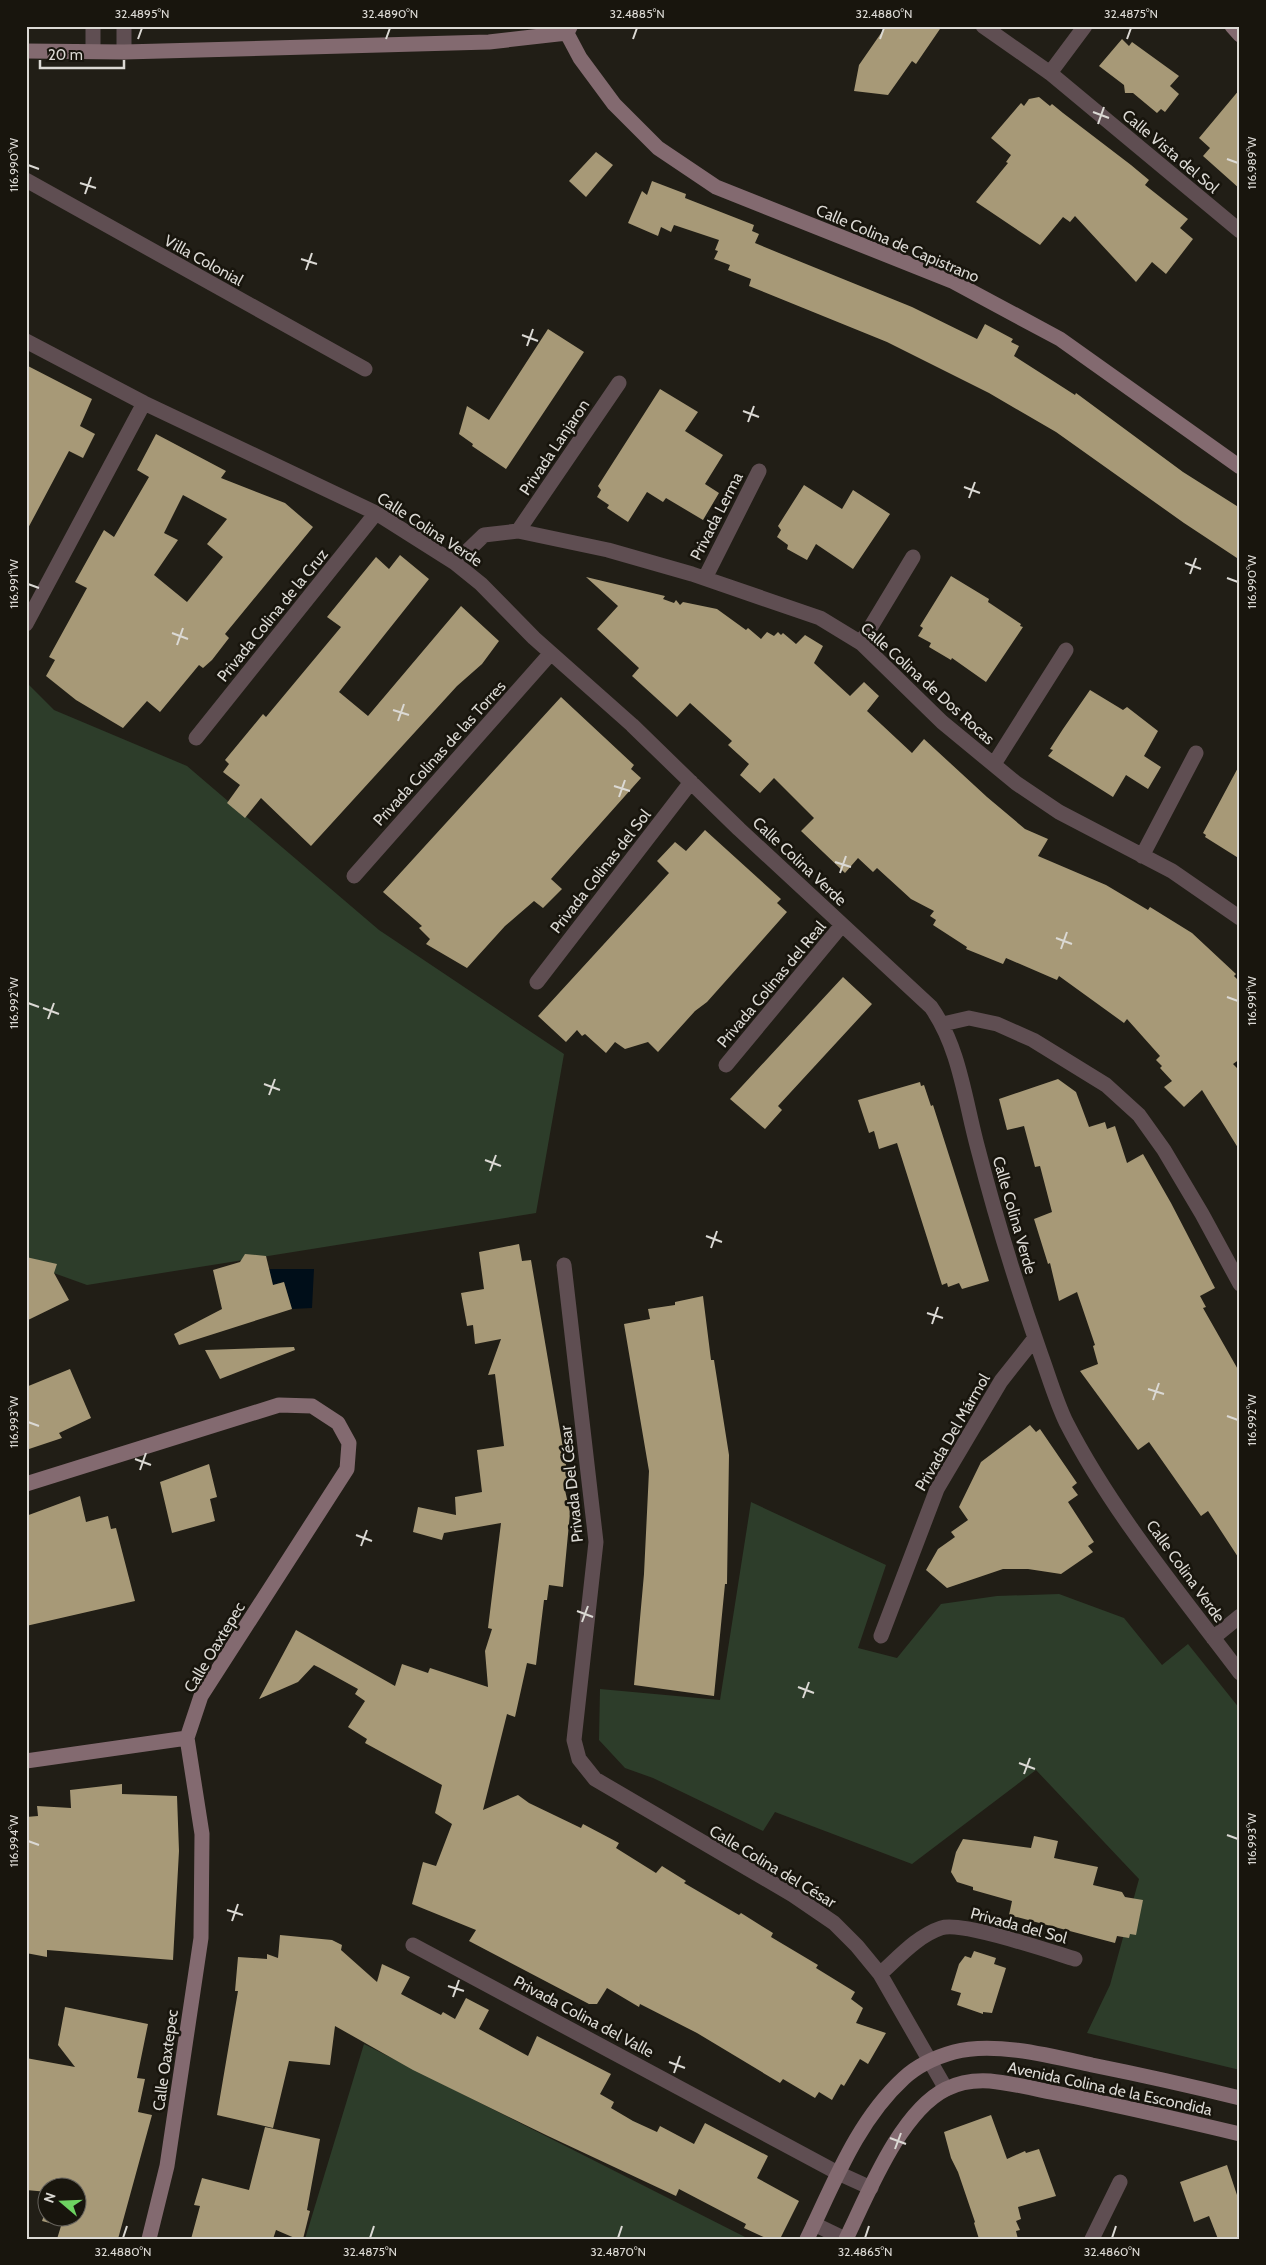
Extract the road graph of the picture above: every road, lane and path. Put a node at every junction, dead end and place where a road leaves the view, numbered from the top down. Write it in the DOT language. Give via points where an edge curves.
graph roads {
  1 [pos="93,26"];
  2 [pos="124,26"];
  3 [pos="983,26"];
  4 [pos="1085,26"];
  5 [pos="1232,26"];
  6 [pos="567,29"];
  7 [pos="1240,35"];
  8 [pos="26,51"];
  9 [pos="93,51"];
  10 [pos="124,52"];
  11 [pos="1050,73"];
  12 [pos="26,180"];
  13 [pos="1240,231"];
  14 [pos="26,341"];
  15 [pos="365,369"];
  16 [pos="619,383"];
  17 [pos="144,404"];
  18 [pos="1240,467"];
  19 [pos="759,471"];
  20 [pos="376,513"];
  21 [pos="518,531"];
  22 [pos="913,557"];
  23 [pos="455,563"];
  24 [pos="704,578"];
  25 [pos="26,624"];
  26 [pos="862,643"];
  27 [pos="1066,650"];
  28 [pos="551,653"];
  29 [pos="196,738"];
  30 [pos="1196,753"];
  31 [pos="994,764"];
  32 [pos="691,782"];
  33 [pos="1142,856"];
  34 [pos="354,876"];
  35 [pos="1240,918"];
  36 [pos="842,925"];
  37 [pos="537,982"];
  38 [pos="943,1024"];
  39 [pos="726,1065"];
  40 [pos="564,1265"];
  41 [pos="1240,1284"];
  42 [pos="1036,1338"];
  43 [pos="26,1484"];
  44 [pos="1240,1616"];
  45 [pos="881,1636"];
  46 [pos="1213,1638"];
  47 [pos="1240,1673"];
  48 [pos="187,1738"];
  49 [pos="578,1759"];
  50 [pos="26,1761"];
  51 [pos="413,1945"];
  52 [pos="1075,1959"];
  53 [pos="880,1974"];
  54 [pos="930,2061"];
  55 [pos="946,2089"];
  56 [pos="1240,2098"];
  57 [pos="1240,2134"];
  58 [pos="838,2173"];
  59 [pos="1120,2182"];
  60 [pos="871,2188"];
  61 [pos="814,2224"];
  62 [pos="149,2239"];
  63 [pos="807,2239"];
  64 [pos="845,2239"];
  65 [pos="1092,2239"];
  1 -- 9 [label="street"];
  2 -- 10 [label="street"];
  3 -- 11 [label="street, Calle Vista del Sol"];
  4 -- 11 [label="street"];
  5 -- 7 [label="main road"];
  6 -- 10 [label="main road, Calle Colina de Capistrano" via="489,42"];
  6 -- 18 [label="main road, Calle Colina de Capistrano" via="580,58 614,104 658,148 716,187 952,281 1044,330"];
  8 -- 9 [label="main road, Calle Colina de Capistrano"];
  9 -- 10 [label="main road, Calle Colina de Capistrano"];
  11 -- 13 [label="street, Calle Vista del Sol"];
  12 -- 15 [label="street, Villa Colonial"];
  14 -- 17 [label="street, Calle Colina Verde"];
  16 -- 21 [label="street, Privada Lanjaron"];
  17 -- 20 [label="street, Calle Colina Verde"];
  17 -- 25 [label="street"];
  19 -- 24 [label="street, Privada Lerma"];
  20 -- 23 [label="street, Calle Colina Verde"];
  20 -- 29 [label="street, Privada Colina de la Cruz"];
  21 -- 23 [label="street, Calle Colina de Dos Rocas" via="484,535"];
  21 -- 24 [label="street, Calle Colina de Dos Rocas" via="608,550"];
  22 -- 26 [label="street"];
  23 -- 28 [label="street, Calle Colina Verde"];
  24 -- 26 [label="street, Calle Colina de Dos Rocas" via="820,618"];
  26 -- 31 [label="street, Calle Colina de Dos Rocas" via="942,722"];
  27 -- 31 [label="street"];
  28 -- 32 [label="street, Calle Colina Verde"];
  28 -- 34 [label="street, Privada Colinas de las Torres"];
  30 -- 33 [label="street"];
  31 -- 33 [label="street, Calle Colina de Dos Rocas" via="1016,784 1059,812"];
  32 -- 36 [label="street, Calle Colina Verde"];
  32 -- 37 [label="street, Privada Colinas del Sol"];
  33 -- 35 [label="street, Calle Colina de Dos Rocas" via="1172,870"];
  36 -- 38 [label="street, Calle Colina Verde" via="932,1007"];
  36 -- 39 [label="street, Privada Colinas del Real"];
  38 -- 41 [label="street" via="969,1018 997,1024 1033,1040 1106,1085 1139,1115 1164,1150"];
  38 -- 42 [label="street, Calle Colina Verde" via="952,1044 1010,1263"];
  40 -- 49 [label="street, Privada Del César" via="596,1542 574,1740"];
  42 -- 45 [label="street, Privada Del Mármol" via="1001,1381 937,1489"];
  42 -- 46 [label="street, Calle Colina Verde" via="1066,1421 1096,1472 1151,1556"];
  43 -- 48 [label="main road, Calle Oaxtepec" via="279,1405 312,1406 338,1423 349,1443 347,1469 201,1696"];
  44 -- 46 [label="street"];
  46 -- 47 [label="street, Calle Colina Verde"];
  48 -- 50 [label="main road"];
  48 -- 62 [label="main road, Calle Oaxtepec" via="202,1834 200,1938 167,2166"];
  49 -- 53 [label="street, Calle Colina del César" via="595,1779 793,1895 834,1924"];
  51 -- 58 [label="street, Privada Colina del Valle"];
  52 -- 53 [label="street, Privada del Sol" via="963,1927 942,1928 920,1938"];
  53 -- 54 [label="street, Calle Colina del César"];
  54 -- 55 [label="street, Calle Colina del César"];
  54 -- 56 [label="main road, Avenida Colina de la Escondida" via="955,2052 1015,2050"];
  54 -- 58 [label="main road, Avenida Colina de la Escondida" via="905,2077 880,2104 862,2128"];
  55 -- 57 [label="main road, Avenida Colina de la Escondida" via="966,2082 990,2081 1097,2100"];
  55 -- 60 [label="main road, Avenida Colina de la Escondida" via="920,2110 904,2129"];
  58 -- 60 [label="street, Privada Colina del Valle"];
  58 -- 61 [label="main road, Avenida Colina de la Escondida"];
  59 -- 65 [label="street"];
  60 -- 64 [label="main road, Avenida Colina de la Escondida"];
  61 -- 63 [label="main road, Avenida Colina de la Escondida"];
  61 -- 64 [label="street"];
}
